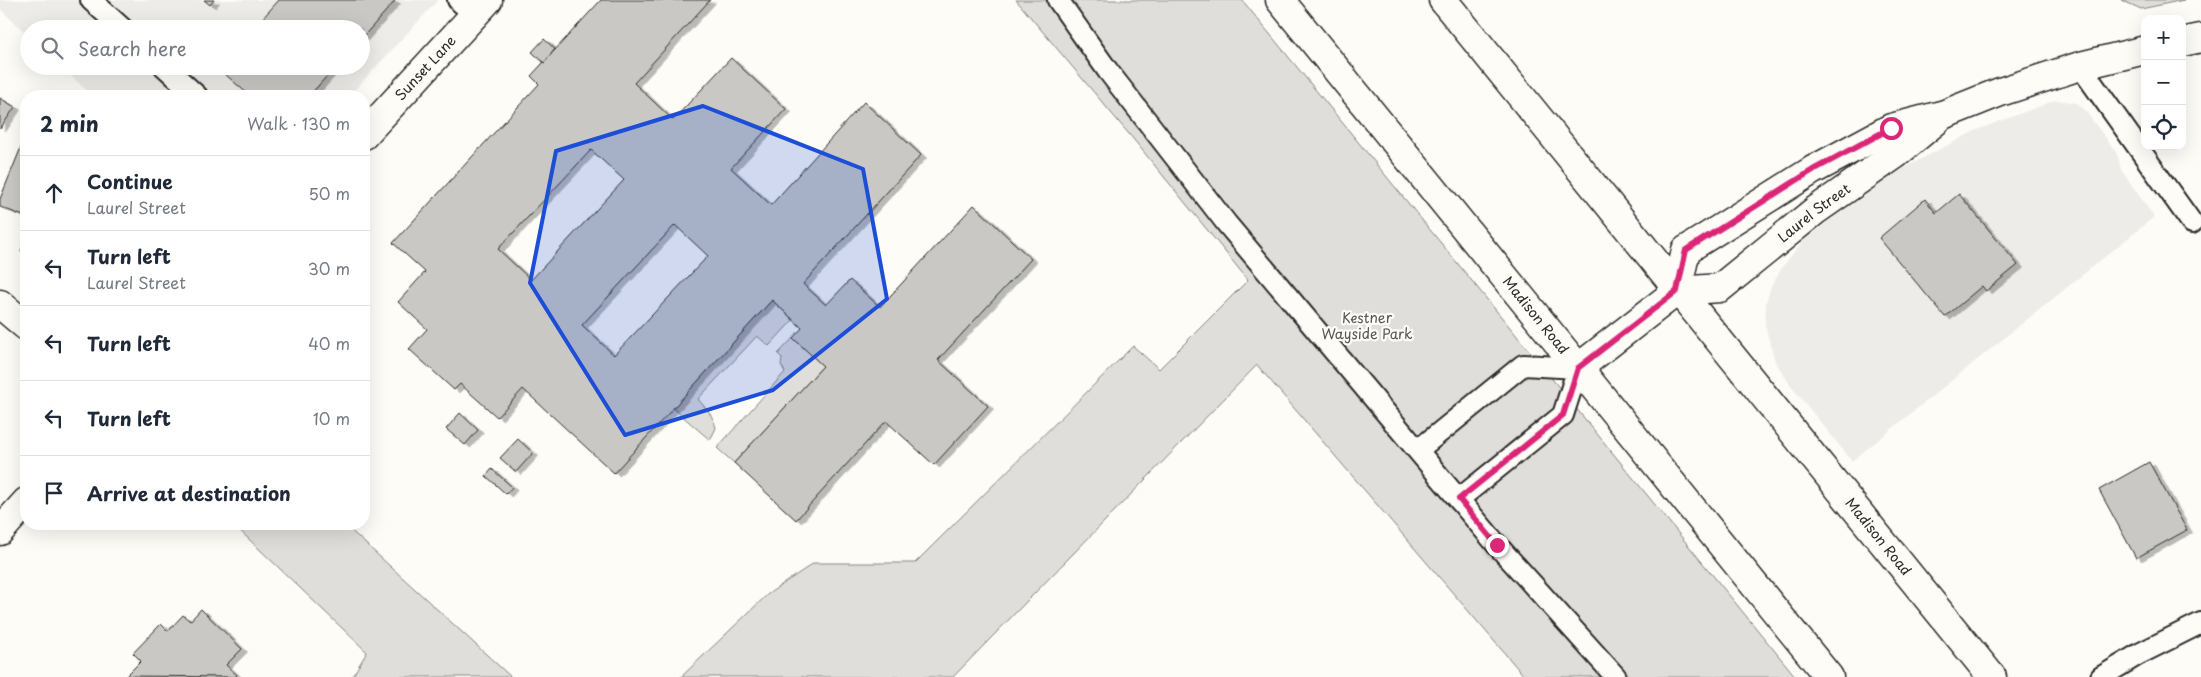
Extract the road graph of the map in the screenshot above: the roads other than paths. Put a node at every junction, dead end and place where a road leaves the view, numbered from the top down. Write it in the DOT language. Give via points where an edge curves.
graph roads {
  1 [pos="92,0"];
  2 [pos="1058,0"];
  3 [pos="1280,0"];
  4 [pos="1443,0"];
  5 [pos="474,5"];
  6 [pos="113,20"];
  7 [pos="2201,38"];
  8 [pos="2186,41"];
  9 [pos="2141,51"];
  10 [pos="2080,66"];
  11 [pos="174,75"];
  12 [pos="190,90"];
  13 [pos="1945,114"];
  14 [pos="370,128"];
  15 [pos="2192,223"];
  16 [pos="1677,291"];
  17 [pos="0,304"];
  18 [pos="20,321"];
  19 [pos="1578,368"];
  20 [pos="1418,450"];
  21 [pos="1459,499"];
  22 [pos="20,509"];
  23 [pos="0,531"];
  24 [pos="2201,623"];
  25 [pos="1616,677"];
  26 [pos="1829,677"];
  27 [pos="1992,677"];
  28 [pos="2101,677"];
  1 -- 6 [label="lane"];
  2 -- 20 [label="lane" via="1108,71 1227,224"];
  3 -- 19 [label="main road, Madison Road"];
  4 -- 16 [label="main road, Madison Road"];
  5 -- 14 [label="main road, Sunset Lane"];
  7 -- 8 [label="main road"];
  9 -- 10 [label="main road, Laurel Street"];
  10 -- 13 [label="main road, Laurel Street"];
  10 -- 15 [label="lane"];
  11 -- 12 [label="lane"];
  13 -- 16 [label="main road, Laurel Street" via="1896,154 1816,210 1720,288"];
  13 -- 16 [label="main road, Laurel Street" via="1891,128 1813,170 1686,250"];
  16 -- 19 [label="main road"];
  16 -- 27 [label="main road, Madison Road"];
  17 -- 18 [label="main road"];
  19 -- 20 [label="lane" via="1523,365"];
  19 -- 21 [label="lane" via="1563,415"];
  19 -- 26 [label="main road, Madison Road"];
  20 -- 21 [label="lane"];
  21 -- 25 [label="lane"];
  22 -- 23 [label="main road"];
  24 -- 28 [label="lane"];
}
